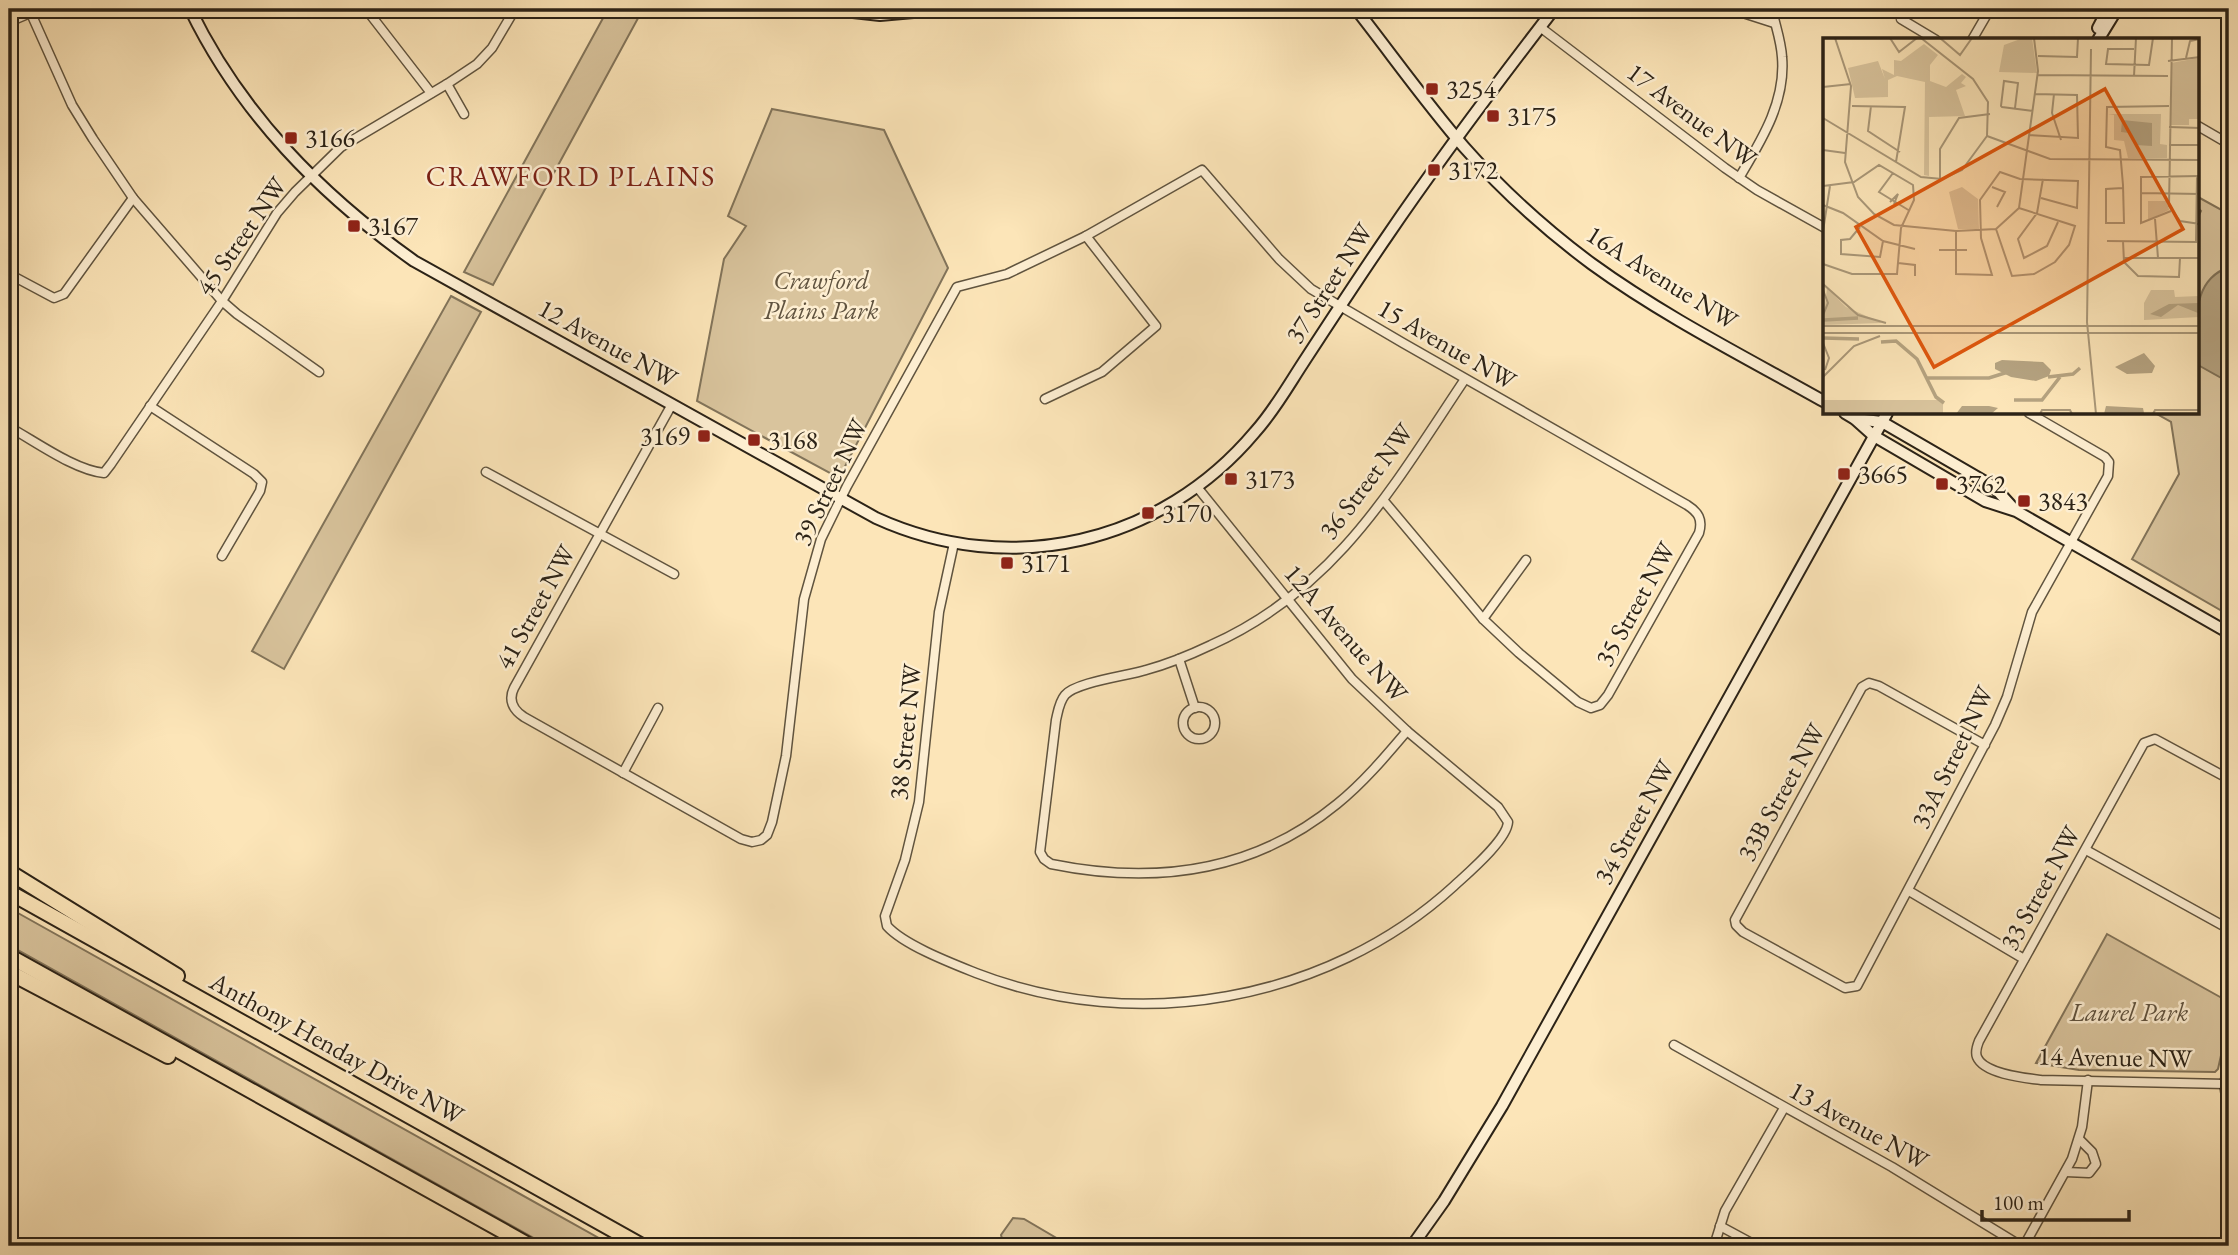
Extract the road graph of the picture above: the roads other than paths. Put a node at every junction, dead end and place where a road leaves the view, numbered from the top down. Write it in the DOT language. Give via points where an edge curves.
graph roads {
  1 [pos="190,9"];
  2 [pos="366,9"];
  3 [pos="514,9"];
  4 [pos="826,9"];
  5 [pos="947,9"];
  6 [pos="1356,9"];
  7 [pos="1554,9"];
  8 [pos="1740,9"];
  9 [pos="1772,9"];
  10 [pos="1990,9"];
  11 [pos="2108,9"];
  12 [pos="2117,9"];
  13 [pos="30,11"];
  14 [pos="1901,19"];
  15 [pos="9,22"];
  16 [pos="1774,23"];
  17 [pos="1540,27"];
  18 [pos="1933,38"];
  19 [pos="1973,38"];
  20 [pos="2092,38"];
  21 [pos="2099,38"];
  22 [pos="447,84"];
  23 [pos="431,93"];
  24 [pos="464,114"];
  25 [pos="2200,127"];
  26 [pos="1456,138"];
  27 [pos="2229,144"];
  28 [pos="1202,170"];
  29 [pos="310,175"];
  30 [pos="1739,178"];
  31 [pos="133,198"];
  32 [pos="1823,227"];
  33 [pos="1086,236"];
  34 [pos="9,274"];
  35 [pos="222,301"];
  36 [pos="1340,307"];
  37 [pos="319,372"];
  38 [pos="1465,379"];
  39 [pos="1045,399"];
  40 [pos="1823,401"];
  41 [pos="150,406"];
  42 [pos="671,406"];
  43 [pos="2033,415"];
  44 [pos="1850,416"];
  45 [pos="1884,417"];
  46 [pos="9,426"];
  47 [pos="1874,436"];
  48 [pos="486,472"];
  49 [pos="1197,487"];
  50 [pos="841,499"];
  51 [pos="1384,501"];
  52 [pos="2016,511"];
  53 [pos="1700,517"];
  54 [pos="600,533"];
  55 [pos="1101,535"];
  56 [pos="2071,542"];
  57 [pos="954,543"];
  58 [pos="222,556"];
  59 [pos="1525,560"];
  60 [pos="674,574"];
  61 [pos="1287,599"];
  62 [pos="1483,619"];
  63 [pos="2229,633"];
  64 [pos="1179,659"];
  65 [pos="658,708"];
  66 [pos="1195,708"];
  67 [pos="1407,731"];
  68 [pos="1984,745"];
  69 [pos="622,773"];
  70 [pos="2229,779"];
  71 [pos="2085,850"];
  72 [pos="9,872"];
  73 [pos="1909,891"];
  74 [pos="9,892"];
  75 [pos="2229,929"];
  76 [pos="9,956"];
  77 [pos="2025,959"];
  78 [pos="9,972"];
  79 [pos="1852,988"];
  80 [pos="1239,994"];
  81 [pos="1674,1045"];
  82 [pos="1978,1060"];
  83 [pos="2229,1065"];
  84 [pos="213,1070"];
  85 [pos="2088,1080"];
  86 [pos="2226,1084"];
  87 [pos="369,1094"];
  88 [pos="1784,1108"];
  89 [pos="2229,1112"];
  90 [pos="2080,1139"];
  91 [pos="2066,1172"];
  92 [pos="1720,1226"];
  93 [pos="530,1246"];
  94 [pos="642,1246"];
  95 [pos="1412,1246"];
  96 [pos="1714,1246"];
  97 [pos="1757,1246"];
  98 [pos="2022,1246"];
  1 -- 29 [label="street, 12 Avenue NW" via="239,92"];
  2 -- 23 [label="street"];
  3 -- 22 [label="street, 45 Street NW" via="492,48"];
  4 -- 5 [label="street" via="880,15"];
  6 -- 26 [label="street, 16A Avenue NW"];
  7 -- 17 [label="street, 37 Street NW"];
  8 -- 16 [label="street"];
  9 -- 16 [label="street"];
  10 -- 19 [label="street"];
  11 -- 20 [label="street"];
  12 -- 21 [label="street"];
  13 -- 15 [label="street"];
  13 -- 31 [label="street" via="77,114"];
  14 -- 18 [label="street"];
  16 -- 30 [label="street" via="1782,56 1782,88"];
  17 -- 26 [label="street, 37 Street NW"];
  17 -- 30 [label="street, 17 Avenue NW"];
  22 -- 23 [label="street, 45 Street NW"];
  22 -- 24 [label="street"];
  23 -- 29 [label="street, 45 Street NW" via="341,147"];
  25 -- 27 [label="street"];
  26 -- 36 [label="street, 37 Street NW"];
  26 -- 40 [label="street, 16A Avenue NW" via="1531,214 1591,264"];
  28 -- 33 [label="street, 39 Street NW"];
  28 -- 36 [label="street, 15 Avenue NW" via="1288,269"];
  29 -- 35 [label="street, 45 Street NW" via="277,213"];
  29 -- 42 [label="street, 12 Avenue NW" via="345,209 414,261"];
  30 -- 32 [label="street, 17 Avenue NW"];
  31 -- 34 [label="street" via="64,294 54,298"];
  31 -- 35 [label="street"];
  33 -- 39 [label="street" via="1156,326 1102,372"];
  33 -- 50 [label="street, 39 Street NW" via="1007,274 957,287"];
  35 -- 37 [label="street"];
  35 -- 41 [label="street, 45 Street NW"];
  36 -- 38 [label="street, 15 Avenue NW"];
  36 -- 49 [label="street, 37 Street NW" via="1257,430"];
  38 -- 51 [label="street, 36 Street NW"];
  38 -- 53 [label="street, 15 Avenue NW" via="1687,505"];
  41 -- 46 [label="street, 45 Street NW" via="104,472 78,465"];
  41 -- 58 [label="street" via="262,482"];
  42 -- 50 [label="street, 12 Avenue NW"];
  42 -- 54 [label="street, 41 Street NW"];
  43 -- 56 [label="street, 33A Street NW" via="2109,462 2108,475"];
  44 -- 45 [label="street"];
  44 -- 47 [label="street"];
  45 -- 47 [label="street, 34 Street NW"];
  45 -- 52 [label="street" via="1994,487"];
  47 -- 52 [label="street" via="1986,501"];
  47 -- 95 [label="street, 34 Street NW" via="1502,1106"];
  48 -- 54 [label="street, 41 Street NW"];
  49 -- 55 [label="street, 37 Street NW" via="1141,520"];
  49 -- 61 [label="street, 12A Avenue NW"];
  50 -- 57 [label="street, 12 Avenue NW" via="886,522"];
  50 -- 69 [label="street, 39 Street NW" via="806,589 781,787 770,831 757,842 741,839"];
  51 -- 61 [label="street, 36 Street NW" via="1345,548"];
  51 -- 62 [label="street"];
  52 -- 56 [label="street"];
  53 -- 62 [label="street, 35 Street NW" via="1699,533 1608,695 1596,707 1577,702"];
  54 -- 60 [label="street, 41 Street NW"];
  54 -- 69 [label="street, 41 Street NW" via="514,688 511,702 524,718"];
  55 -- 57 [label="street, 12 Avenue NW" via="1022,548"];
  56 -- 63 [label="street"];
  56 -- 68 [label="street, 33A Street NW" via="2032,612 2007,697"];
  57 -- 80 [label="street, 38 Street NW" via="939,612 919,802 885,923 948,961 1047,994 1156,1004"];
  59 -- 62 [label="street"];
  61 -- 64 [label="street, 36 Street NW" via="1249,625"];
  61 -- 67 [label="street, 12A Avenue NW" via="1352,679"];
  64 -- 66 [label="street"];
  64 -- 67 [label="street, 36 Street NW" via="1065,694 1056,720 1040,844 1044,859 1051,864 1138,875 1198,869 1243,857 1328,811"];
  65 -- 69 [label="street"];
  67 -- 80 [label="street, 12A Avenue NW" via="1498,807 1508,822 1506,831 1468,873 1398,929 1316,971"];
  68 -- 73 [label="street, 33A Street NW"];
  68 -- 79 [label="street, 33B Street NW" via="1879,686 1869,683 1862,687 1735,920 1742,932"];
  70 -- 71 [label="street, 33 Street NW" via="2155,739 2149,740"];
  71 -- 75 [label="street"];
  71 -- 77 [label="street, 33 Street NW"];
  72 -- 87 [label="highway"];
  73 -- 77 [label="street"];
  73 -- 79 [label="street, 33A Street NW"];
  74 -- 87 [label="highway, Anthony Henday Drive NW"];
  76 -- 84 [label="highway"];
  77 -- 82 [label="street, 33 Street NW" via="1979,1041"];
  78 -- 84 [label="highway" via="168,1056"];
  81 -- 88 [label="street, 13 Avenue NW"];
  82 -- 85 [label="street, 14 Avenue NW" via="2019,1077"];
  83 -- 86 [label="street"];
  84 -- 93 [label="highway"];
  85 -- 86 [label="street, 14 Avenue NW"];
  85 -- 90 [label="street"];
  86 -- 89 [label="street, 14 Avenue NW"];
  87 -- 94 [label="highway, Anthony Henday Drive NW"];
  88 -- 92 [label="street"];
  88 -- 98 [label="street, 13 Avenue NW"];
  90 -- 91 [label="street"];
  90 -- 91 [label="street" via="2096,1164 2089,1172"];
  91 -- 98 [label="street"];
  92 -- 96 [label="street"];
  92 -- 97 [label="street"];
}
